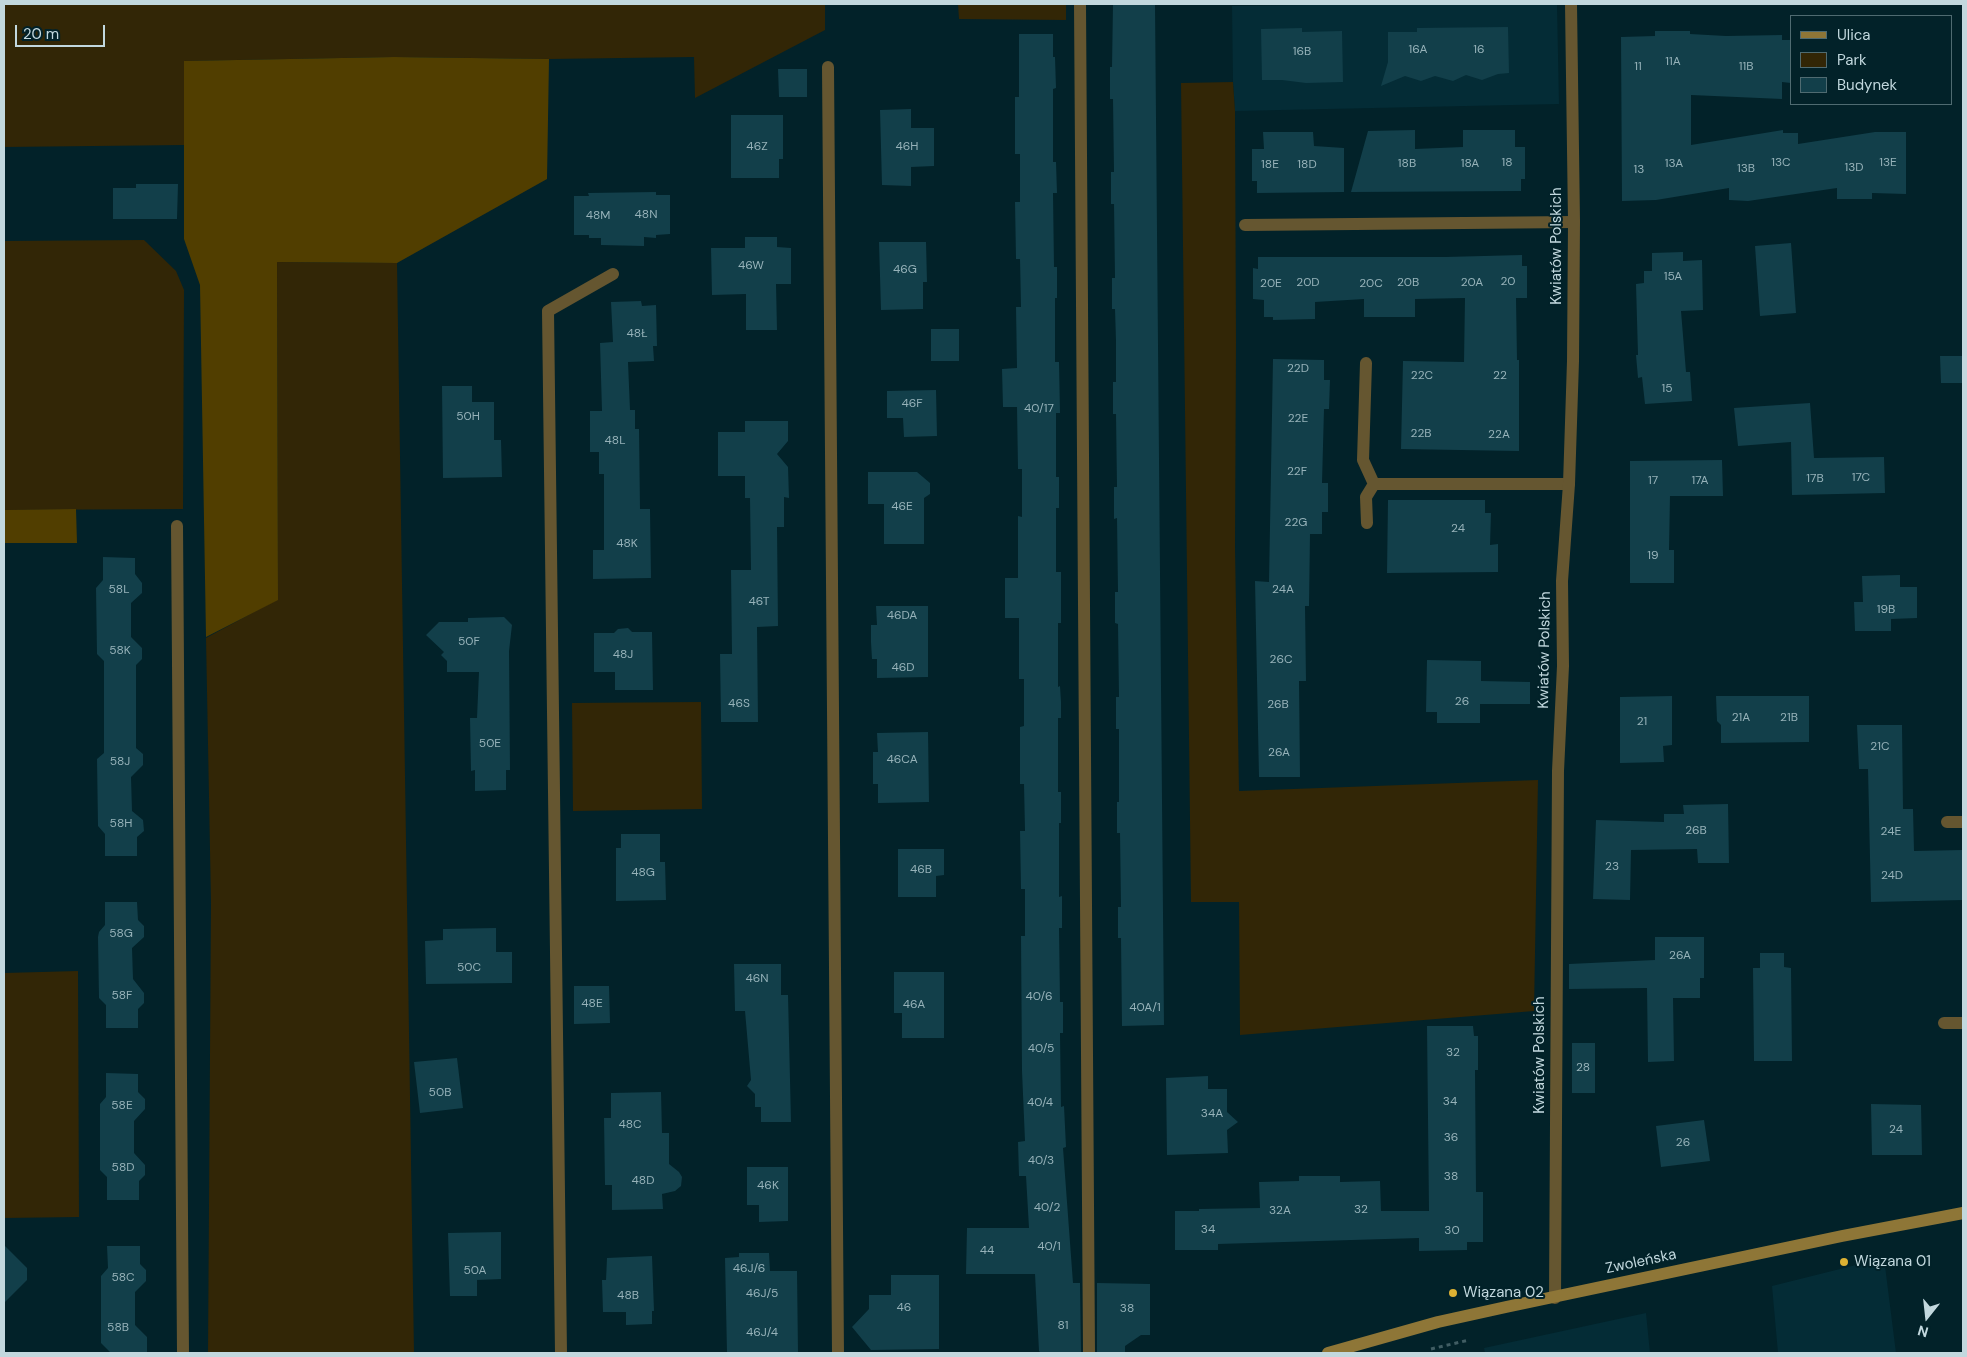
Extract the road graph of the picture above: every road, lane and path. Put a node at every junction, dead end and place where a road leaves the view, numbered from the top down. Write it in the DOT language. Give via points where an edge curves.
graph roads {
  1 [pos="1080,4"];
  2 [pos="1571,4"];
  3 [pos="828,67"];
  4 [pos="1574,222"];
  5 [pos="1245,225"];
  6 [pos="613,274"];
  7 [pos="1366,363"];
  8 [pos="1374,484"];
  9 [pos="1568,484"];
  10 [pos="1366,523"];
  11 [pos="177,526"];
  12 [pos="1947,822"];
  13 [pos="1963,822"];
  14 [pos="1944,1023"];
  15 [pos="1963,1023"];
  16 [pos="1963,1213"];
  17 [pos="1555,1298"];
  18 [pos="182,1353"];
  19 [pos="561,1353"];
  20 [pos="838,1353"];
  21 [pos="1089,1353"];
  22 [pos="1328,1353"];
  1 -- 21 [label="street"];
  2 -- 4 [label="street, Kwiatów Polskich"];
  3 -- 20 [label="street"];
  4 -- 5 [label="street"];
  4 -- 9 [label="street, Kwiatów Polskich"];
  6 -- 19 [label="street" via="548,311"];
  7 -- 8 [label="street" via="1363,460"];
  8 -- 9 [label="street"];
  8 -- 10 [label="street" via="1366,497"];
  9 -- 17 [label="street, Kwiatów Polskich" via="1562,581 1563,666 1558,771"];
  11 -- 18 [label="street"];
  12 -- 13 [label="street"];
  14 -- 15 [label="street"];
  16 -- 17 [label="street, Zwoleńska"];
  17 -- 22 [label="street, Zwoleńska" via="1438,1322"];
}
